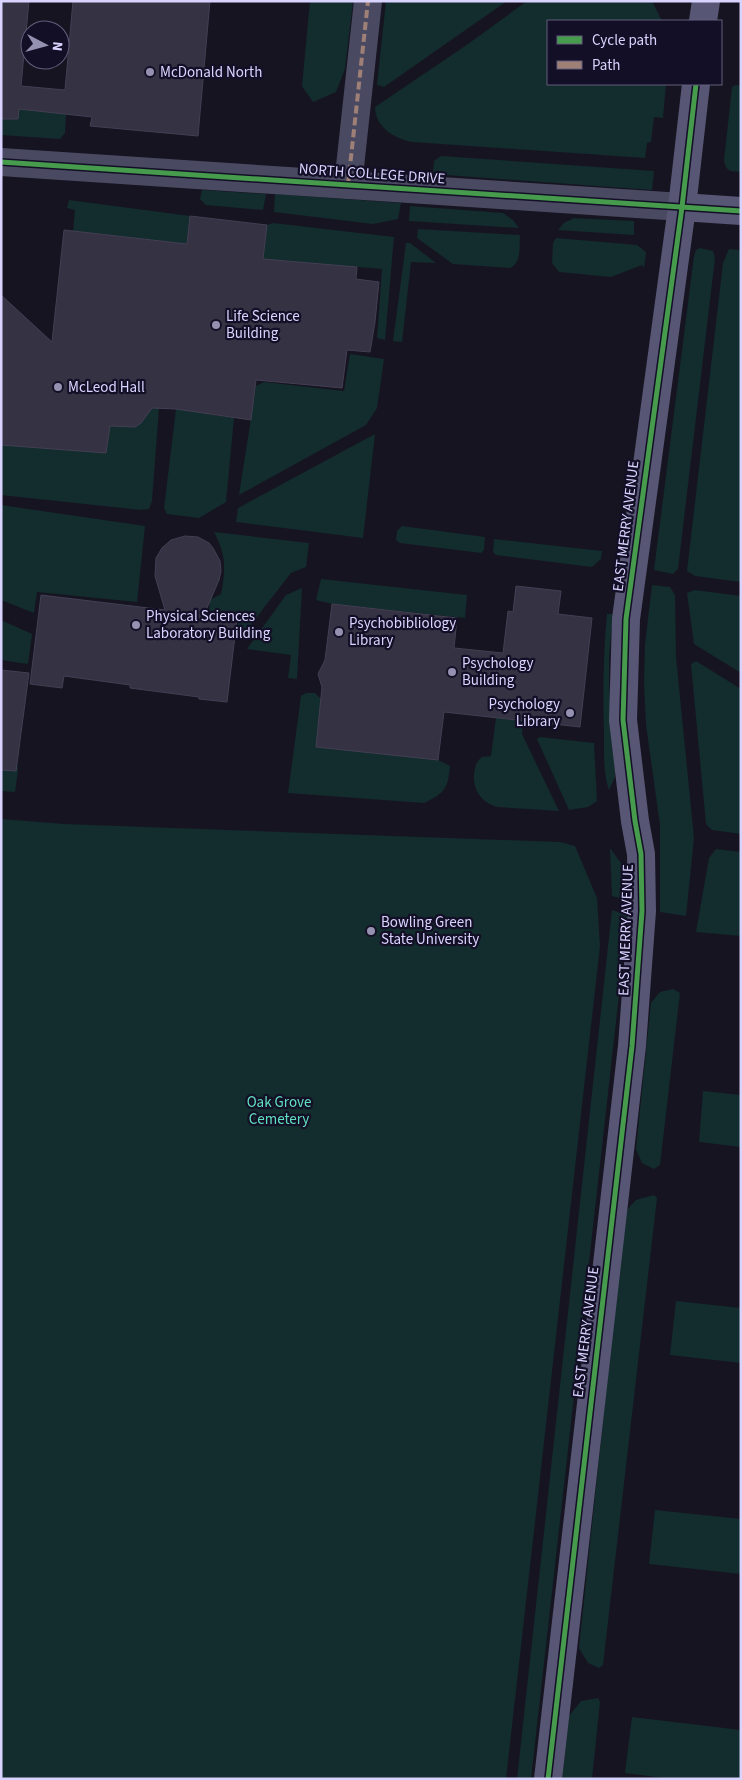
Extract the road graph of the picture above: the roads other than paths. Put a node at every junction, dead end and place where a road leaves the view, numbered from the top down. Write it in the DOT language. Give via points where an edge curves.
graph roads {
  1 [pos="368,1"];
  2 [pos="706,1"];
  3 [pos="703,20"];
  4 [pos="696,85"];
  5 [pos="1,162"];
  6 [pos="348,185"];
  7 [pos="682,207"];
  8 [pos="741,211"];
  9 [pos="548,1779"];
  1 -- 6 [label="street"];
  2 -- 3 [label="street"];
  4 -- 7 [label="street, EAST MERRY AVENUE"];
  5 -- 6 [label="street, NORTH COLLEGE DRIVE"];
  6 -- 7 [label="street, NORTH COLLEGE DRIVE"];
  7 -- 8 [label="street, NORTH COLLEGE DRIVE"];
  7 -- 9 [label="street, EAST MERRY AVENUE" via="626,619 623,720 641,854 642,912 632,1046"];
}
